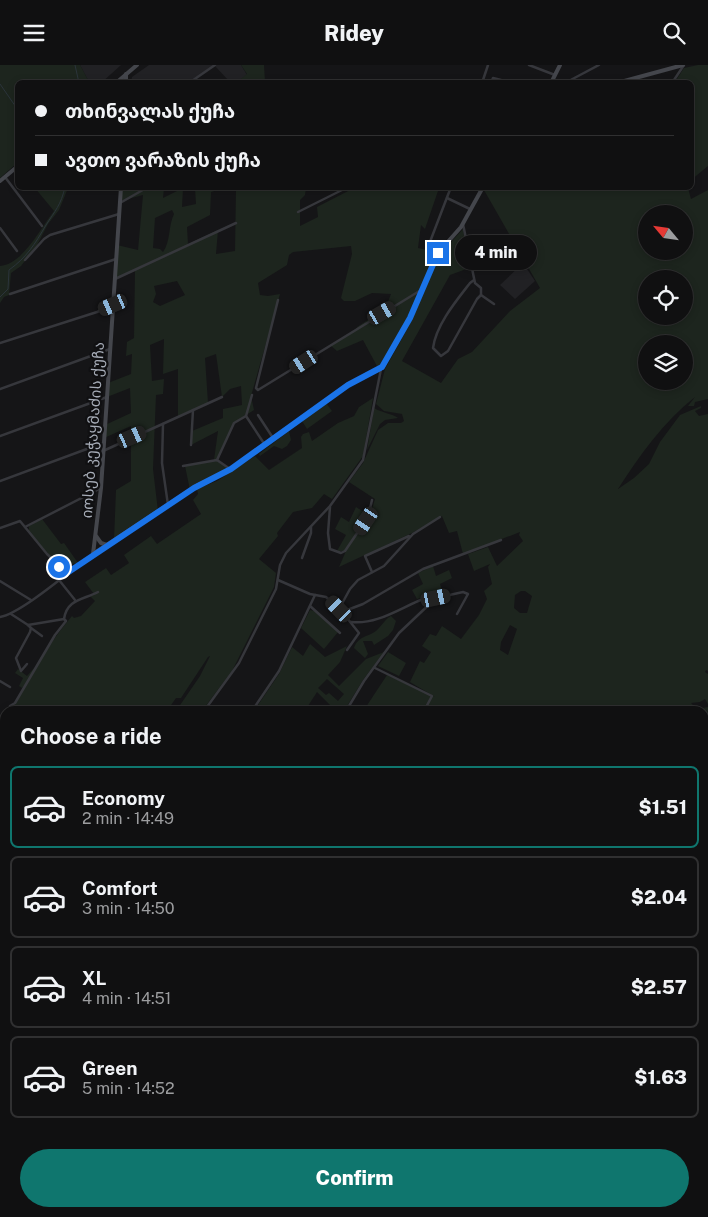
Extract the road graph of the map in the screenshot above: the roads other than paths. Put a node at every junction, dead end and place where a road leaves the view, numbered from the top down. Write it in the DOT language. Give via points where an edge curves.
graph roads {
  1 [pos="137,65"];
  2 [pos="215,65"];
  3 [pos="488,65"];
  4 [pos="529,65"];
  5 [pos="560,65"];
  6 [pos="598,65"];
  7 [pos="683,65"];
  8 [pos="126,74"];
  9 [pos="555,75"];
  10 [pos="119,80"];
  11 [pos="126,80"];
  12 [pos="193,80"];
  13 [pos="483,80"];
  14 [pos="492,80"];
  15 [pos="501,80"];
  16 [pos="552,80"];
  17 [pos="570,80"];
  18 [pos="628,80"];
  19 [pos="674,80"];
  20 [pos="15,169"];
  21 [pos="5,177"];
  22 [pos="0,181"];
  23 [pos="121,190"];
  24 [pos="143,190"];
  25 [pos="342,190"];
  26 [pos="450,190"];
  27 [pos="480,190"];
  28 [pos="447,198"];
  29 [pos="120,203"];
  30 [pos="470,209"];
  31 [pos="298,212"];
  32 [pos="119,214"];
  33 [pos="236,223"];
  34 [pos="463,224"];
  35 [pos="42,226"];
  36 [pos="0,229"];
  37 [pos="17,251"];
  38 [pos="116,259"];
  39 [pos="435,259"];
  40 [pos="25,260"];
  41 [pos="115,279"];
  42 [pos="474,280"];
  43 [pos="422,290"];
  44 [pos="10,294"];
  45 [pos="481,295"];
  46 [pos="278,300"];
  47 [pos="494,303"];
  48 [pos="113,305"];
  49 [pos="0,343"];
  50 [pos="111,349"];
  51 [pos="382,367"];
  52 [pos="0,389"];
  53 [pos="252,395"];
  54 [pos="107,397"];
  55 [pos="222,397"];
  56 [pos="193,410"];
  57 [pos="246,415"];
  58 [pos="258,415"];
  59 [pos="163,423"];
  60 [pos="0,436"];
  61 [pos="273,438"];
  62 [pos="103,443"];
  63 [pos="191,445"];
  64 [pos="265,445"];
  65 [pos="103,451"];
  66 [pos="217,460"];
  67 [pos="183,466"];
  68 [pos="231,469"];
  69 [pos="0,481"];
  70 [pos="101,489"];
  71 [pos="372,500"];
  72 [pos="168,505"];
  73 [pos="330,506"];
  74 [pos="440,517"];
  75 [pos="25,527"];
  76 [pos="311,527"];
  77 [pos="0,528"];
  78 [pos="413,534"];
  79 [pos="96,536"];
  80 [pos="501,541"];
  81 [pos="108,545"];
  82 [pos="93,554"];
  83 [pos="302,558"];
  84 [pos="372,572"];
  85 [pos="67,573"];
  86 [pos="59,580"];
  87 [pos="278,580"];
  88 [pos="0,581"];
  89 [pos="98,592"];
  90 [pos="315,595"];
  91 [pos="436,598"];
  92 [pos="31,600"];
  93 [pos="76,600"];
  94 [pos="310,606"];
  95 [pos="341,611"];
  96 [pos="11,613"];
  97 [pos="457,614"];
  98 [pos="0,617"];
  99 [pos="64,619"];
  100 [pos="351,622"];
  101 [pos="28,625"];
  102 [pos="31,628"];
  103 [pos="340,633"];
  104 [pos="42,636"];
  105 [pos="348,650"];
  106 [pos="27,664"];
  107 [pos="375,668"];
  108 [pos="0,681"];
  109 [pos="10,687"];
  110 [pos="10,706"];
  111 [pos="208,706"];
  112 [pos="255,706"];
  113 [pos="349,706"];
  114 [pos="427,706"];
  1 -- 8 [label="street"];
  2 -- 12 [label="street"];
  3 -- 13 [label="street"];
  4 -- 9 [label="street"];
  5 -- 9 [label="street"];
  6 -- 17 [label="street"];
  7 -- 18 [label="street"];
  7 -- 19 [label="street"];
  8 -- 10 [label="street"];
  8 -- 11 [label="street"];
  9 -- 16 [label="street"];
  14 -- 15 [label="street"];
  20 -- 21 [label="street"];
  21 -- 22 [label="street"];
  21 -- 35 [label="street"];
  23 -- 29 [label="street, იოსებ კეჭაყმაძის ქუჩა"];
  24 -- 29 [label="street"];
  25 -- 31 [label="street"];
  26 -- 28 [label="street"];
  27 -- 30 [label="street"];
  28 -- 30 [label="street"];
  28 -- 39 [label="street" via="427,250"];
  29 -- 32 [label="street, იოსებ კეჭაყმაძის ქუჩა"];
  30 -- 34 [label="street"];
  32 -- 38 [label="street, იოსებ კეჭაყმაძის ქუჩა"];
  32 -- 40 [label="street" via="50,235"];
  33 -- 41 [label="street"];
  34 -- 39 [label="street"];
  34 -- 42 [label="street"];
  36 -- 37 [label="street"];
  38 -- 41 [label="street, იოსებ კეჭაყმაძის ქუჩა"];
  38 -- 44 [label="street"];
  39 -- 43 [label="street"];
  41 -- 48 [label="street, იოსებ კეჭაყმაძის ქუჩა"];
  42 -- 45 [label="street" via="481,288"];
  42 -- 45 [label="street" via="447,316 436,338 433,348 441,356 448,351"];
  43 -- 46 [label="street" via="266,386 256,389"];
  43 -- 51 [label="street" via="401,336"];
  45 -- 47 [label="street"];
  48 -- 49 [label="street"];
  48 -- 50 [label="street, იოსებ კეჭაყმაძის ქუჩა"];
  50 -- 52 [label="street"];
  50 -- 54 [label="street, იოსებ კეჭაყმაძის ქუჩა"];
  51 -- 61 [label="street" via="348,385"];
  51 -- 73 [label="street" via="364,455"];
  53 -- 57 [label="street"];
  54 -- 60 [label="street"];
  54 -- 62 [label="street, იოსებ კეჭაყმაძის ქუჩა"];
  55 -- 56 [label="street"];
  56 -- 59 [label="street"];
  56 -- 63 [label="street"];
  57 -- 64 [label="street"];
  57 -- 66 [label="street" via="234,423"];
  58 -- 61 [label="street"];
  59 -- 65 [label="street"];
  59 -- 72 [label="street" via="162,463"];
  61 -- 64 [label="street"];
  62 -- 65 [label="street, იოსებ კეჭაყმაძის ქუჩა"];
  62 -- 69 [label="street"];
  64 -- 68 [label="street"];
  65 -- 70 [label="street, იოსებ კეჭაყმაძის ქუჩა"];
  66 -- 67 [label="street"];
  66 -- 68 [label="street"];
  68 -- 72 [label="street"];
  70 -- 75 [label="street"];
  70 -- 79 [label="street, იოსებ კეჭაყმაძის ქუჩა"];
  71 -- 73 [label="street" via="368,517 341,553 330,549 328,543"];
  72 -- 81 [label="street"];
  73 -- 76 [label="street"];
  74 -- 78 [label="street"];
  75 -- 77 [label="street" via="16,521"];
  75 -- 85 [label="street"];
  76 -- 83 [label="street"];
  76 -- 87 [label="street" via="286,553"];
  78 -- 84 [label="street" via="389,562"];
  78 -- 84 [label="street" via="364,556"];
  79 -- 81 [label="street" via="101,543"];
  79 -- 82 [label="street, იოსებ კეჭაყმაძის ქუჩა"];
  80 -- 95 [label="street" via="423,569 363,604"];
  81 -- 82 [label="street"];
  82 -- 85 [label="street"];
  84 -- 95 [label="street" via="350,589"];
  85 -- 86 [label="street"];
  86 -- 92 [label="street"];
  86 -- 93 [label="street"];
  87 -- 90 [label="street"];
  87 -- 111 [label="street" via="234,671"];
  88 -- 92 [label="street"];
  89 -- 93 [label="street"];
  90 -- 94 [label="street"];
  90 -- 95 [label="street" via="326,597"];
  91 -- 97 [label="street" via="463,592 468,595"];
  91 -- 100 [label="street" via="424,599 382,618"];
  91 -- 107 [label="street" via="399,633"];
  92 -- 96 [label="street"];
  93 -- 99 [label="street" via="66,608"];
  94 -- 103 [label="street"];
  94 -- 112 [label="street" via="279,671"];
  95 -- 100 [label="street"];
  96 -- 98 [label="street"];
  96 -- 101 [label="street"];
  99 -- 101 [label="street"];
  99 -- 110 [label="street" via="66,623"];
  100 -- 105 [label="street" via="359,633"];
  101 -- 102 [label="street"];
  102 -- 104 [label="street"];
  102 -- 106 [label="street" via="16,658 21,671"];
  107 -- 113 [label="street"];
  107 -- 114 [label="street" via="432,696"];
  108 -- 109 [label="street"];
}
